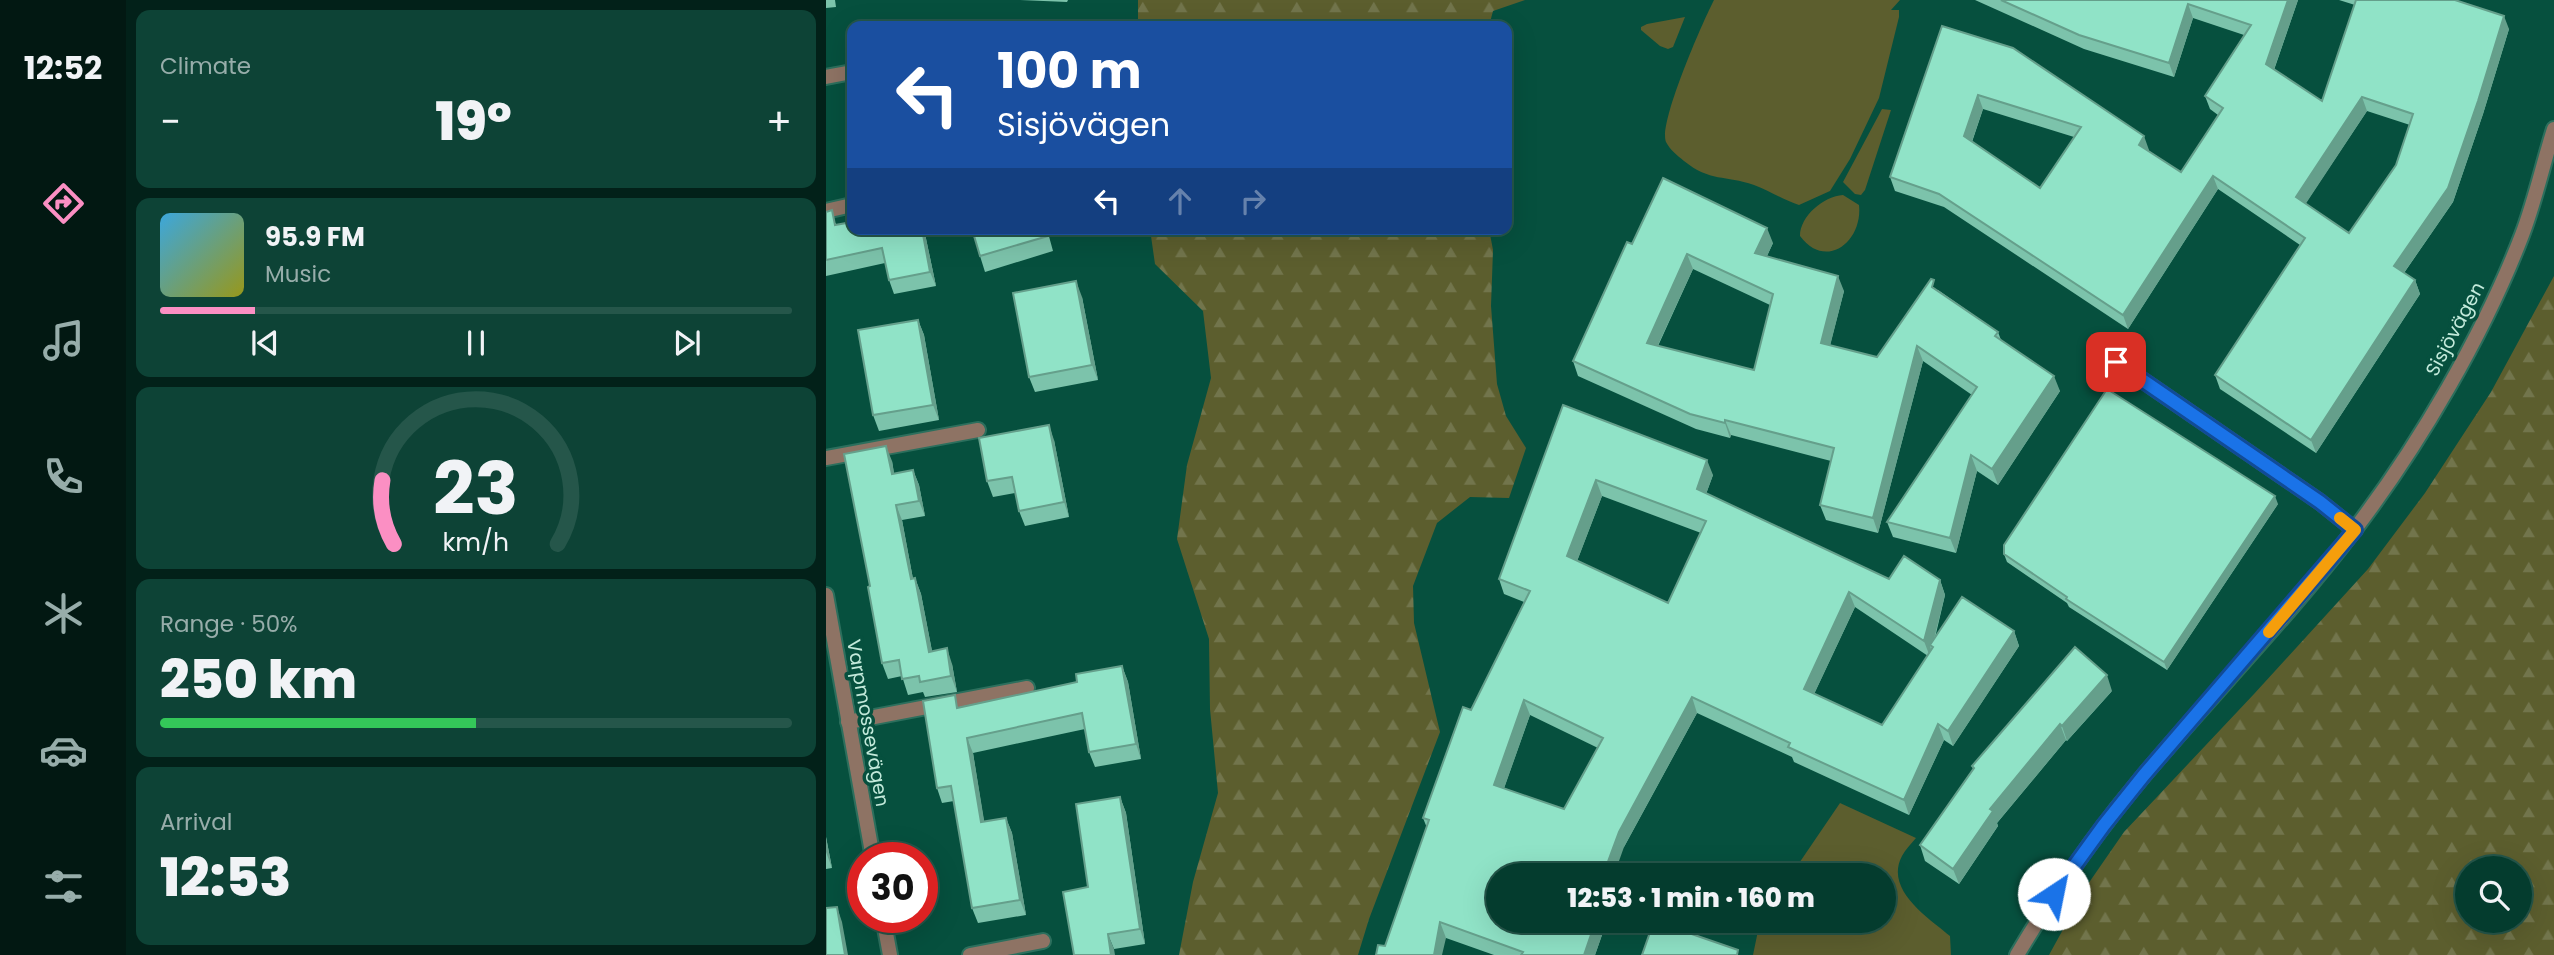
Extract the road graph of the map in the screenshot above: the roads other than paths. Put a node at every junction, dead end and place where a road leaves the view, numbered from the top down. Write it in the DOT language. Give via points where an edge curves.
graph roads {
  1 [pos="847,73"];
  2 [pos="826,77"];
  3 [pos="2554,129"];
  4 [pos="847,206"];
  5 [pos="826,211"];
  6 [pos="2116,362"];
  7 [pos="978,430"];
  8 [pos="826,458"];
  9 [pos="2355,530"];
  10 [pos="826,596"];
  11 [pos="1027,688"];
  12 [pos="848,722"];
  13 [pos="870,842"];
  14 [pos="886,933"];
  15 [pos="1043,941"];
  16 [pos="890,955"];
  17 [pos="970,955"];
  18 [pos="2017,955"];
  1 -- 2 [label="street"];
  3 -- 9 [label="street, Sisjövägen" via="2523,232 2483,321 2419,436"];
  4 -- 5 [label="street"];
  6 -- 9 [label="street"];
  7 -- 8 [label="street"];
  9 -- 18 [label="street, Sisjövägen" via="2104,825"];
  10 -- 12 [label="street, Varpmossevägen"];
  11 -- 12 [label="street"];
  12 -- 13 [label="street, Varpmossevägen"];
  14 -- 16 [label="street"];
  15 -- 17 [label="street"];
}
